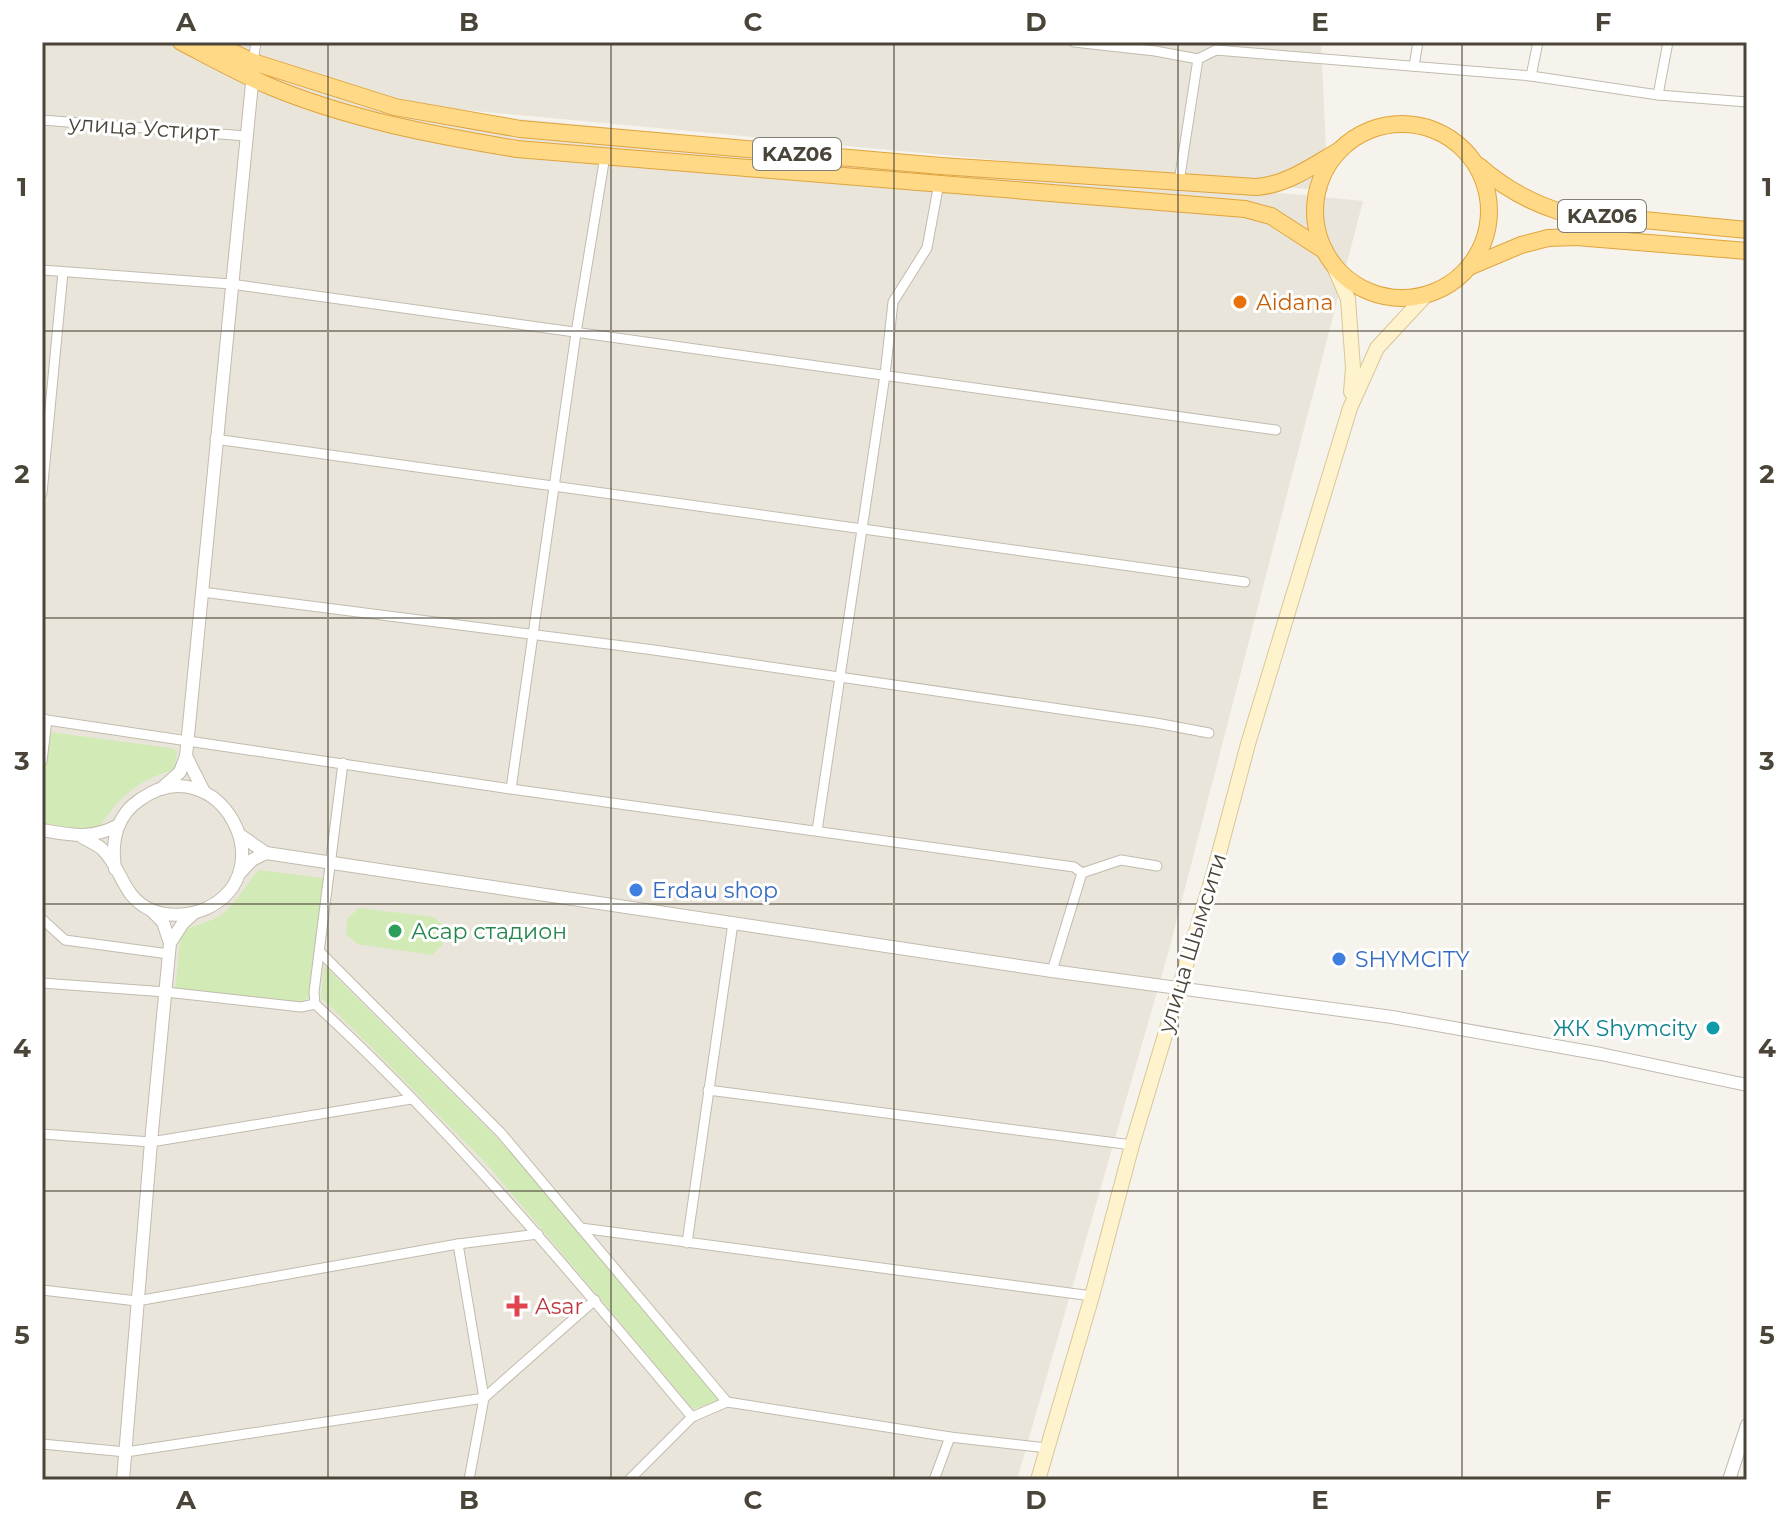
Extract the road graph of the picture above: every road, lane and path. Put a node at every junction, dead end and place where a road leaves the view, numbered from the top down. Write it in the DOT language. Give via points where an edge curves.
graph roads {
  1 [pos="181,42"];
  2 [pos="211,42"];
  3 [pos="256,42"];
  4 [pos="1074,42"];
  5 [pos="1287,42"];
  6 [pos="1418,42"];
  7 [pos="1538,42"];
  8 [pos="1668,42"];
  9 [pos="1156,46"];
  10 [pos="1284,56"];
  11 [pos="1198,59"];
  12 [pos="1414,66"];
  13 [pos="253,70"];
  14 [pos="1531,76"];
  15 [pos="1658,95"];
  16 [pos="1747,102"];
  17 [pos="42,120"];
  18 [pos="246,136"];
  19 [pos="1340,150"];
  20 [pos="605,156"];
  21 [pos="1472,160"];
  22 [pos="1179,182"];
  23 [pos="939,183"];
  24 [pos="1747,230"];
  25 [pos="1747,251"];
  26 [pos="1329,258"];
  27 [pos="1469,267"];
  28 [pos="42,270"];
  29 [pos="63,272"];
  30 [pos="231,284"];
  31 [pos="1426,295"];
  32 [pos="576,333"];
  33 [pos="885,375"];
  34 [pos="1350,408"];
  35 [pos="1276,430"];
  36 [pos="215,439"];
  37 [pos="554,486"];
  38 [pos="42,493"];
  39 [pos="862,529"];
  40 [pos="1245,582"];
  41 [pos="202,592"];
  42 [pos="535,635"];
  43 [pos="839,679"];
  44 [pos="44,719"];
  45 [pos="1209,733"];
  46 [pos="186,740"];
  47 [pos="186,756"];
  48 [pos="42,761"];
  49 [pos="343,763"];
  50 [pos="161,789"];
  51 [pos="511,789"];
  52 [pos="204,792"];
  53 [pos="119,825"];
  54 [pos="42,830"];
  55 [pos="817,831"];
  56 [pos="240,835"];
  57 [pos="82,837"];
  58 [pos="266,853"];
  59 [pos="331,863"];
  60 [pos="1157,866"];
  61 [pos="115,869"];
  62 [pos="1082,873"];
  63 [pos="237,877"];
  64 [pos="152,910"];
  65 [pos="194,913"];
  66 [pos="42,919"];
  67 [pos="733,923"];
  68 [pos="170,949"];
  69 [pos="320,952"];
  70 [pos="1052,971"];
  71 [pos="42,983"];
  72 [pos="1178,988"];
  73 [pos="166,992"];
  74 [pos="315,1004"];
  75 [pos="1747,1085"];
  76 [pos="708,1090"];
  77 [pos="411,1099"];
  78 [pos="42,1134"];
  79 [pos="151,1142"];
  80 [pos="1132,1145"];
  81 [pos="581,1228"];
  82 [pos="538,1234"];
  83 [pos="687,1243"];
  84 [pos="458,1244"];
  85 [pos="42,1290"];
  86 [pos="1092,1296"];
  87 [pos="595,1300"];
  88 [pos="137,1301"];
  89 [pos="484,1398"];
  90 [pos="727,1402"];
  91 [pos="692,1417"];
  92 [pos="1747,1425"];
  93 [pos="950,1437"];
  94 [pos="42,1444"];
  95 [pos="1047,1448"];
  96 [pos="126,1452"];
  97 [pos="123,1480"];
  98 [pos="469,1480"];
  99 [pos="629,1480"];
  100 [pos="934,1480"];
  101 [pos="1038,1480"];
  102 [pos="1729,1480"];
  1 -- 13 [label="highway, KАZ06"];
  2 -- 13 [label="highway, KАZ06"];
  3 -- 13 [label="street"];
  4 -- 9 [label="street"];
  5 -- 10 [label="street"];
  6 -- 12 [label="street"];
  7 -- 14 [label="street"];
  8 -- 15 [label="street"];
  9 -- 11 [label="street"];
  10 -- 11 [label="street" via="1216,50"];
  10 -- 12 [label="street"];
  11 -- 22 [label="street"];
  12 -- 14 [label="street"];
  13 -- 18 [label="street"];
  13 -- 20 [label="highway, KАZ06" via="331,107 418,132 517,149"];
  13 -- 22 [label="highway, KАZ06" via="395,107 544,133"];
  14 -- 15 [label="street"];
  15 -- 16 [label="street"];
  17 -- 18 [label="street, улица Устирт"];
  18 -- 30 [label="street"];
  19 -- 21 [label="highway, KАZ06" via="1367,132 1408,125 1439,133"];
  19 -- 22 [label="highway, KАZ06" via="1270,186"];
  19 -- 26 [label="highway" via="1316,198 1317,226"];
  20 -- 23 [label="highway, KАZ06"];
  20 -- 32 [label="street"];
  21 -- 24 [label="highway, KАZ06" via="1512,192 1561,212"];
  21 -- 27 [label="highway, KАZ06" via="1486,189 1489,211 1483,244"];
  23 -- 26 [label="highway, KАZ06" via="1258,211 1296,230"];
  23 -- 33 [label="street" via="927,248 893,302"];
  25 -- 27 [label="highway, KАZ06" via="1548,238"];
  26 -- 31 [label="highway, KАZ06" via="1352,282 1375,294"];
  26 -- 34 [label="main road, улица Шымсити" via="1348,299"];
  27 -- 31 [label="highway, KАZ06"];
  28 -- 29 [label="street"];
  29 -- 30 [label="street"];
  29 -- 38 [label="street"];
  30 -- 32 [label="street"];
  30 -- 36 [label="street"];
  31 -- 34 [label="main road, улица Шымсити" via="1377,348"];
  32 -- 33 [label="street"];
  32 -- 37 [label="street"];
  33 -- 35 [label="street"];
  33 -- 39 [label="street"];
  34 -- 72 [label="main road, улица Шымсити"];
  36 -- 37 [label="street"];
  36 -- 41 [label="street"];
  37 -- 39 [label="street"];
  37 -- 42 [label="street"];
  39 -- 40 [label="street"];
  39 -- 43 [label="street"];
  41 -- 42 [label="street"];
  41 -- 46 [label="street"];
  42 -- 43 [label="street"];
  42 -- 51 [label="street"];
  43 -- 45 [label="street"];
  43 -- 55 [label="street"];
  44 -- 46 [label="street"];
  44 -- 48 [label="street"];
  46 -- 47 [label="street"];
  46 -- 49 [label="street"];
  47 -- 50 [label="street" via="180,772"];
  47 -- 52 [label="street"];
  49 -- 51 [label="street"];
  49 -- 59 [label="street"];
  50 -- 52 [label="street"];
  50 -- 53 [label="street" via="136,802"];
  51 -- 55 [label="street"];
  52 -- 56 [label="street" via="227,809"];
  53 -- 57 [label="street"];
  53 -- 61 [label="street"];
  54 -- 57 [label="street"];
  55 -- 62 [label="street" via="1074,867"];
  56 -- 58 [label="street"];
  56 -- 63 [label="street"];
  57 -- 61 [label="street" via="103,850"];
  58 -- 59 [label="street"];
  58 -- 63 [label="street"];
  59 -- 67 [label="street"];
  59 -- 69 [label="street"];
  60 -- 62 [label="street" via="1121,860"];
  61 -- 64 [label="street" via="129,893"];
  62 -- 70 [label="street"];
  63 -- 65 [label="street" via="220,900"];
  64 -- 65 [label="street"];
  64 -- 68 [label="street" via="163,922"];
  65 -- 68 [label="street"];
  66 -- 68 [label="street" via="65,940"];
  67 -- 70 [label="street"];
  67 -- 76 [label="street"];
  68 -- 73 [label="street"];
  69 -- 74 [label="street"];
  69 -- 81 [label="street" via="501,1133"];
  70 -- 72 [label="street"];
  71 -- 73 [label="street"];
  72 -- 75 [label="street" via="1392,1017"];
  72 -- 80 [label="main road, улица Шымсити"];
  73 -- 74 [label="street" via="301,1007"];
  73 -- 79 [label="street"];
  74 -- 77 [label="street"];
  76 -- 80 [label="street"];
  76 -- 83 [label="street"];
  77 -- 79 [label="street"];
  77 -- 82 [label="street"];
  78 -- 79 [label="street"];
  79 -- 88 [label="street"];
  80 -- 86 [label="main road, улица Шымсити"];
  81 -- 83 [label="street"];
  81 -- 90 [label="street"];
  82 -- 84 [label="street"];
  82 -- 87 [label="street"];
  83 -- 86 [label="street"];
  84 -- 88 [label="street"];
  84 -- 89 [label="street"];
  85 -- 88 [label="street"];
  86 -- 95 [label="main road, улица Шымсити"];
  87 -- 89 [label="street"];
  87 -- 91 [label="street"];
  88 -- 96 [label="street"];
  89 -- 96 [label="street"];
  89 -- 98 [label="street"];
  90 -- 91 [label="street"];
  90 -- 93 [label="street"];
  91 -- 99 [label="street"];
  92 -- 102 [label="street"];
  93 -- 95 [label="street"];
  93 -- 100 [label="street"];
  94 -- 96 [label="street"];
  95 -- 101 [label="main road, улица Шымсити"];
  96 -- 97 [label="street"];
}
